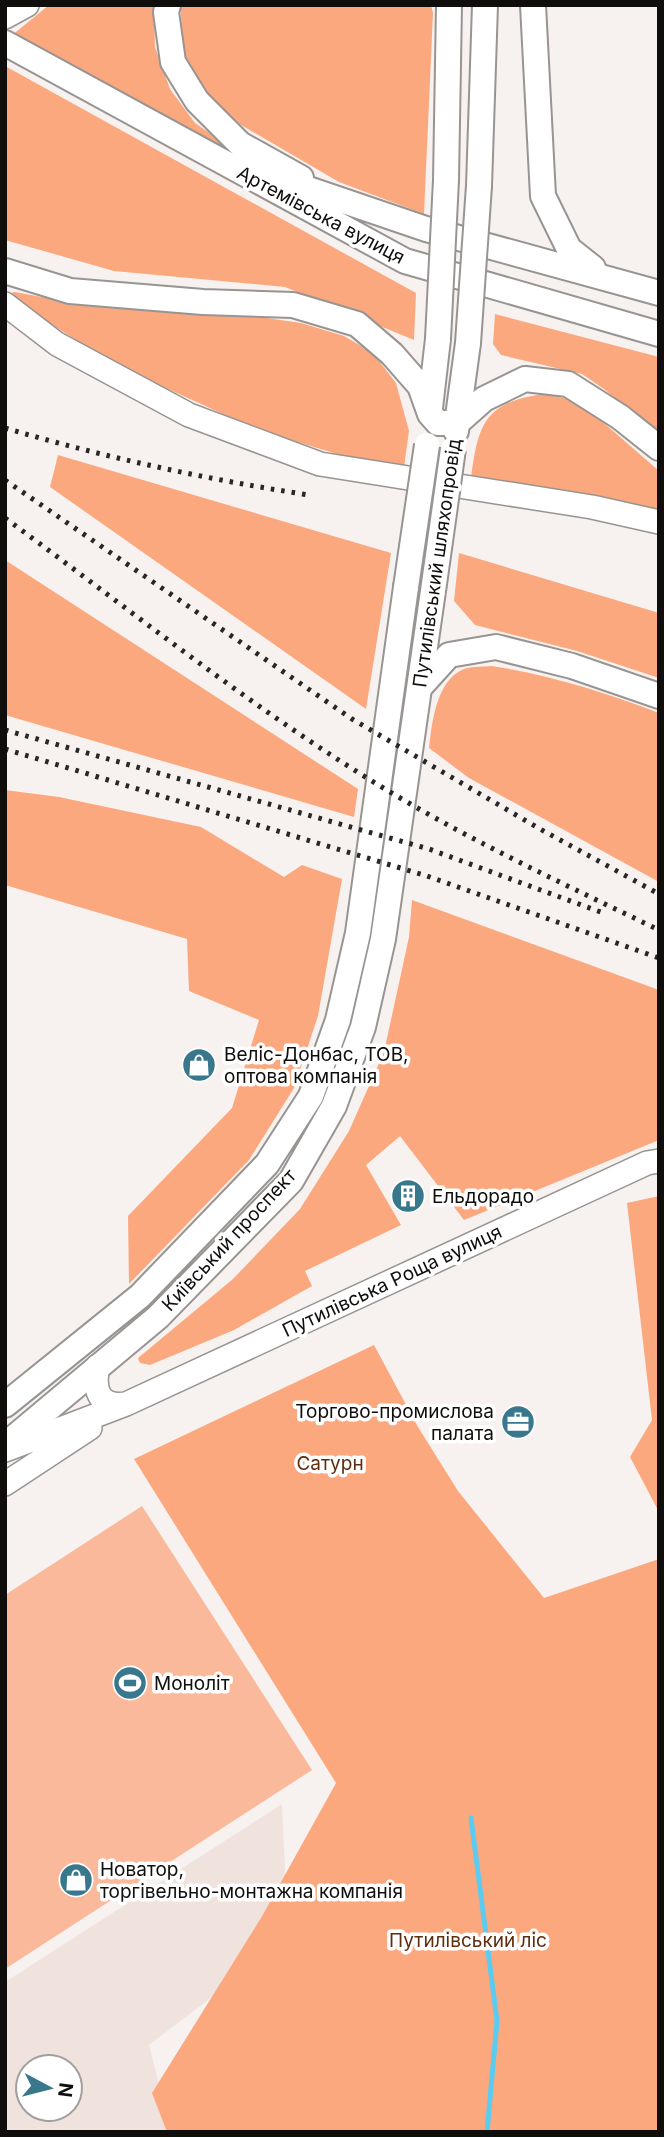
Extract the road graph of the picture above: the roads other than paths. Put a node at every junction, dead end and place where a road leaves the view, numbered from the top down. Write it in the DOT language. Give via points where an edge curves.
graph roads {
  1 [pos="27,5"];
  2 [pos="168,5"];
  3 [pos="449,5"];
  4 [pos="485,5"];
  5 [pos="533,5"];
  6 [pos="5,17"];
  7 [pos="5,43"];
  8 [pos="208,155"];
  9 [pos="338,200"];
  10 [pos="5,271"];
  11 [pos="605,276"];
  12 [pos="659,293"];
  13 [pos="5,304"];
  14 [pos="659,334"];
  15 [pos="430,414"];
  16 [pos="457,423"];
  17 [pos="659,448"];
  18 [pos="659,522"];
  19 [pos="394,684"];
  20 [pos="419,688"];
  21 [pos="659,696"];
  22 [pos="358,933"];
  23 [pos="383,939"];
  24 [pos="659,1161"];
  25 [pos="98,1366"];
  26 [pos="126,1404"];
  27 [pos="5,1405"];
  28 [pos="5,1447"];
  29 [pos="5,1484"];
  1 -- 6 [label="street"];
  2 -- 9 [label="main road" via="173,62 197,101 240,144"];
  3 -- 15 [label="main road, Путилівський шляхопровід, bridge" via="446,180"];
  4 -- 16 [label="main road, Путилівський шляхопровід, bridge" via="479,186 468,343"];
  5 -- 11 [label="main road" via="543,196 569,249"];
  7 -- 8 [label="main road, Артемівська вулиця"];
  8 -- 9 [label="main road"];
  8 -- 14 [label="main road, Артемівська вулиця" via="405,261"];
  9 -- 11 [label="main road" via="426,229"];
  10 -- 15 [label="main road" via="70,291 293,305 357,324 420,386"];
  11 -- 12 [label="main road"];
  13 -- 18 [label="street" via="57,344 189,415 320,464"];
  15 -- 16 [label="main road" via="438,423"];
  15 -- 19 [label="main road, Путилівський шляхопровід, bridge"];
  16 -- 17 [label="main road" via="484,399 525,379 536,380 568,384"];
  16 -- 20 [label="main road, Путилівський шляхопровід, bridge"];
  19 -- 20 [label="main road"];
  19 -- 22 [label="main road, Путилівський шляхопровід"];
  20 -- 21 [label="main road" via="449,655 496,647 572,666"];
  20 -- 23 [label="main road, Путилівський шляхопровід"];
  22 -- 27 [label="main road, Київський проспект" via="338,1020 311,1096 267,1164 139,1296"];
  23 -- 25 [label="main road, Київський проспект" via="363,1027 334,1106 291,1181 158,1317"];
  24 -- 26 [label="street, Путилівська Роща вулиця"];
  25 -- 26 [label="street" via="95,1382 100,1396 111,1405"];
  25 -- 28 [label="main road, Київський проспект"];
  26 -- 28 [label="street"];
  26 -- 29 [label="street"];
}
